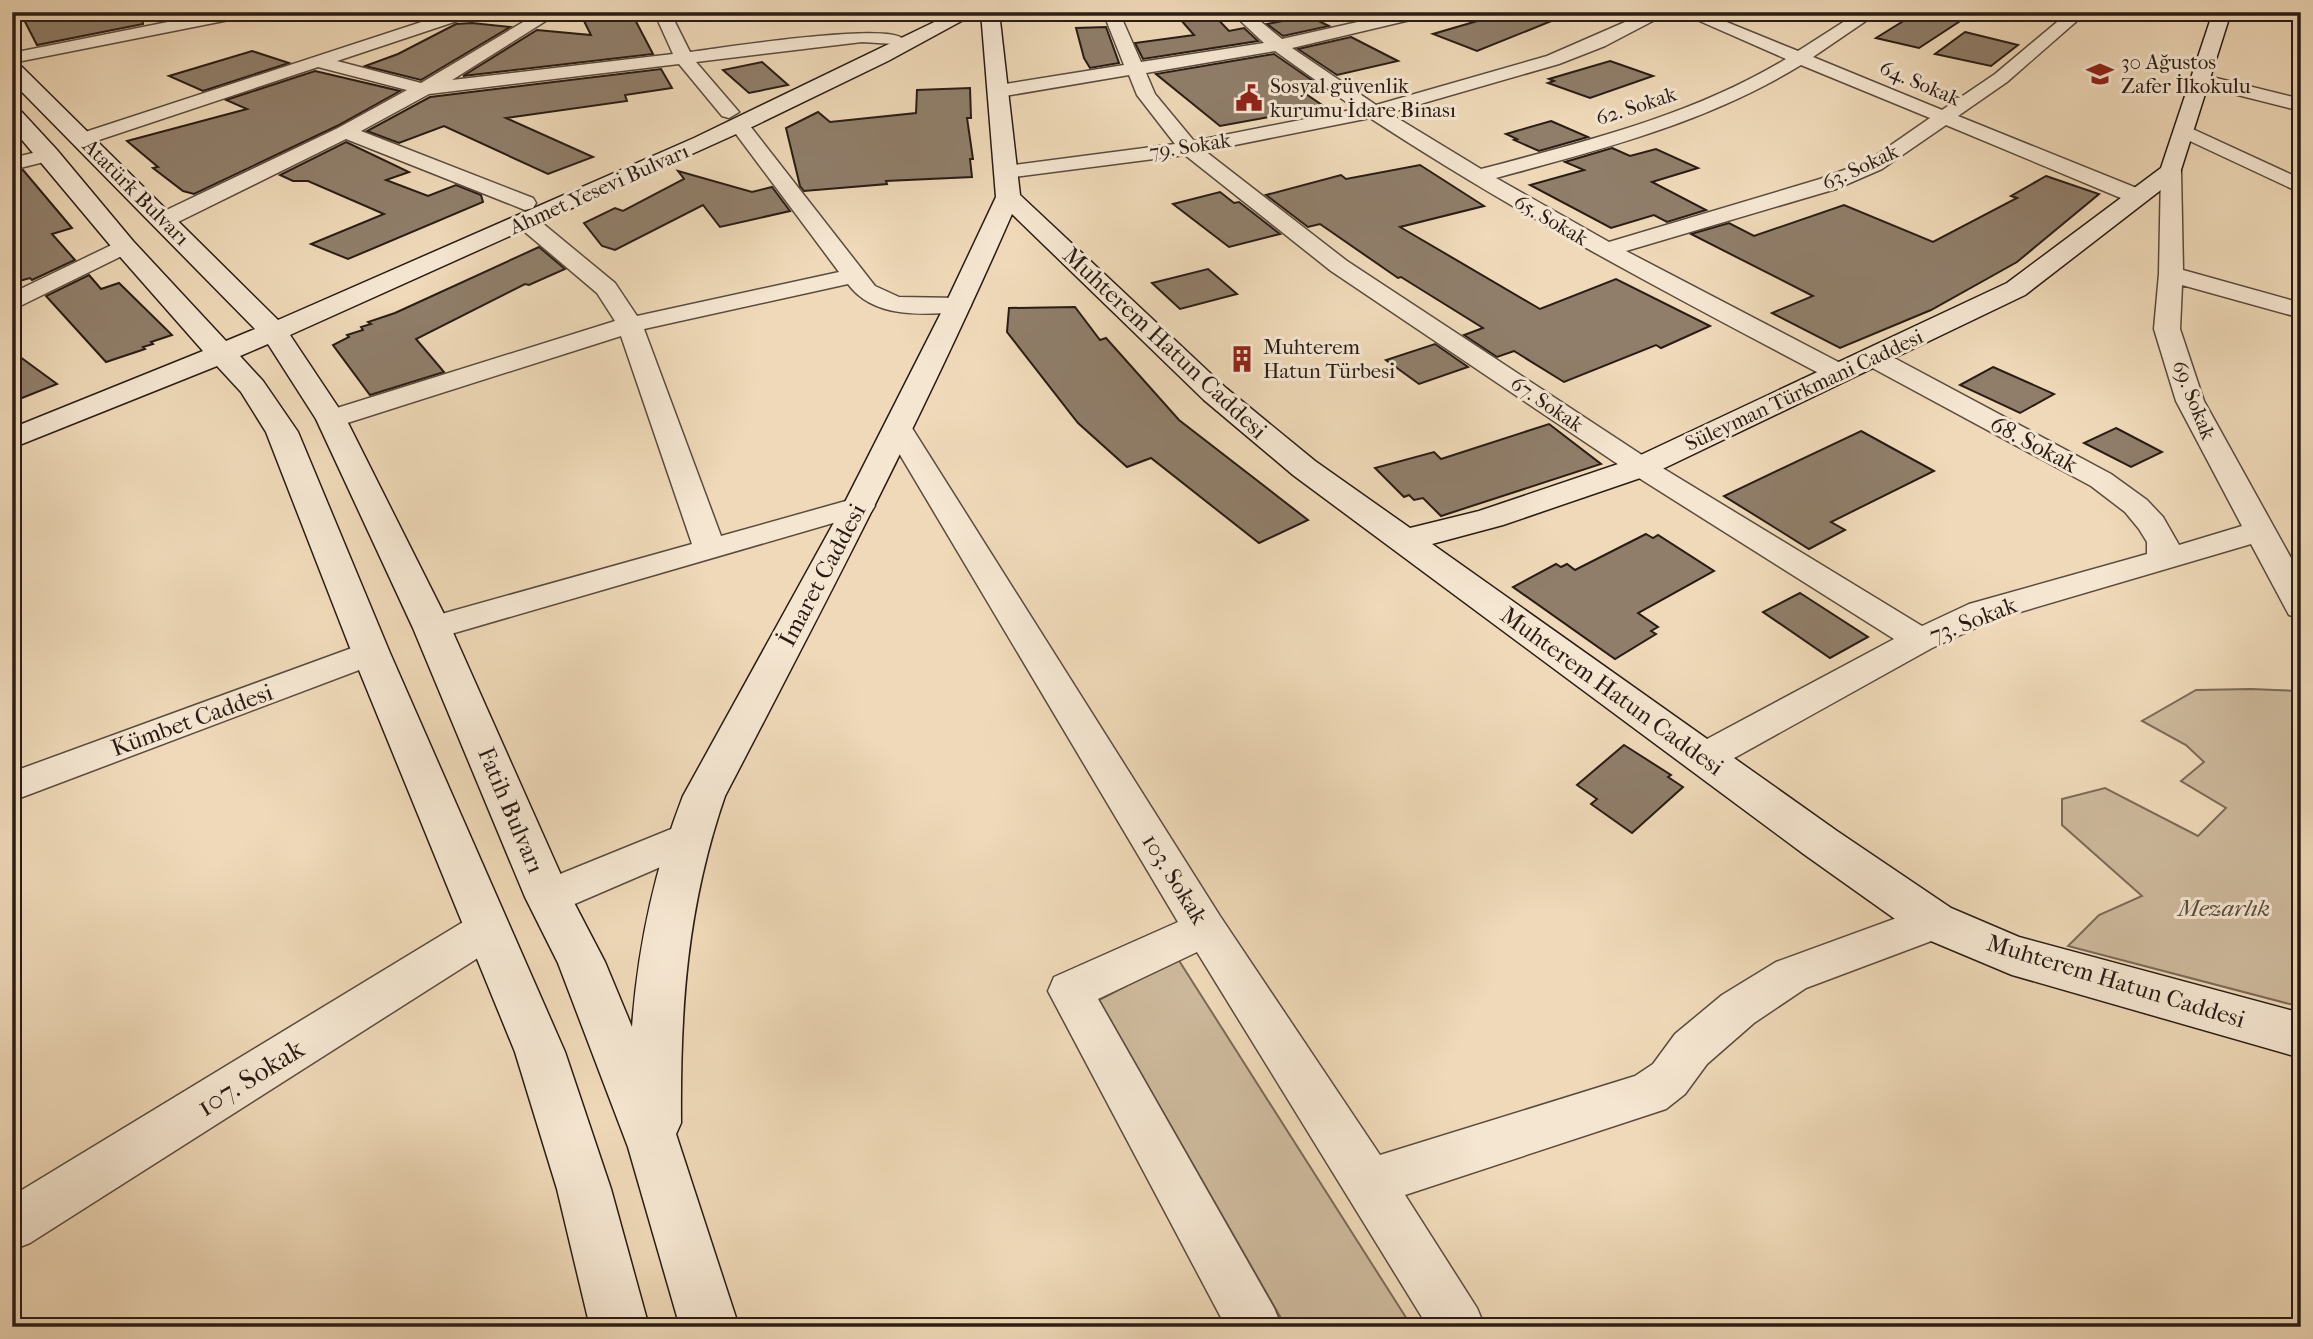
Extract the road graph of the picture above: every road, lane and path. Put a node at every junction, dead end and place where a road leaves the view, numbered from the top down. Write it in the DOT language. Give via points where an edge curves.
graph roads {
  1 [pos="244,12"];
  2 [pos="469,12"];
  3 [pos="552,12"];
  4 [pos="662,12"];
  5 [pos="947,12"];
  6 [pos="1029,12"];
  7 [pos="1111,12"];
  8 [pos="1239,12"];
  9 [pos="1425,12"];
  10 [pos="1662,12"];
  11 [pos="1687,12"];
  12 [pos="1871,12"];
  13 [pos="2079,12"];
  14 [pos="2222,12"];
  15 [pos="984,13"];
  16 [pos="846,21"];
  17 [pos="862,37"];
  18 [pos="894,39"];
  19 [pos="1276,46"];
  20 [pos="1801,57"];
  21 [pos="12,58"];
  22 [pos="684,60"];
  23 [pos="317,62"];
  24 [pos="12,68"];
  25 [pos="1135,70"];
  26 [pos="2200,80"];
  27 [pos="424,89"];
  28 [pos="999,91"];
  29 [pos="2301,104"];
  30 [pos="1372,112"];
  31 [pos="12,115"];
  32 [pos="1941,117"];
  33 [pos="735,119"];
  34 [pos="2184,131"];
  35 [pos="345,132"];
  36 [pos="83,139"];
  37 [pos="1189,148"];
  38 [pos="49,155"];
  39 [pos="12,164"];
  40 [pos="2171,171"];
  41 [pos="1477,177"];
  42 [pos="1008,184"];
  43 [pos="2301,187"];
  44 [pos="2136,196"];
  45 [pos="526,212"];
  46 [pos="164,220"];
  47 [pos="124,246"];
  48 [pos="1605,250"];
  49 [pos="2171,274"];
  50 [pos="853,276"];
  51 [pos="12,303"];
  52 [pos="960,305"];
  53 [pos="2301,311"];
  54 [pos="268,325"];
  55 [pos="630,325"];
  56 [pos="215,346"];
  57 [pos="1874,358"];
  58 [pos="1839,373"];
  59 [pos="12,418"];
  60 [pos="331,419"];
  61 [pos="898,428"];
  62 [pos="12,439"];
  63 [pos="1641,467"];
  64 [pos="860,506"];
  65 [pos="2261,531"];
  66 [pos="1403,541"];
  67 [pos="709,547"];
  68 [pos="2162,561"];
  69 [pos="2290,566"];
  70 [pos="2301,607"];
  71 [pos="432,628"];
  72 [pos="1920,640"];
  73 [pos="371,653"];
  74 [pos="1705,757"];
  75 [pos="12,787"];
  76 [pos="687,839"];
  77 [pos="548,897"];
  78 [pos="1935,922"];
  79 [pos="488,929"];
  80 [pos="1205,929"];
  81 [pos="2301,1036"];
  82 [pos="655,1147"];
  83 [pos="1369,1183"];
  84 [pos="12,1225"];
  85 [pos="620,1327"];
  86 [pos="710,1327"];
  87 [pos="1255,1327"];
  88 [pos="1458,1327"];
  1 -- 21 [label="street"];
  2 -- 23 [label="street"];
  3 -- 27 [label="street"];
  4 -- 22 [label="street"];
  5 -- 18 [label="main road, Ahmet Yesevi Bulvarı"];
  6 -- 15 [label="street"];
  7 -- 25 [label="street, 67. Sokak"];
  8 -- 19 [label="street, 65. Sokak"];
  9 -- 19 [label="street"];
  10 -- 30 [label="street, 79. Sokak" via="1553,60"];
  11 -- 20 [label="street, 64. Sokak"];
  12 -- 20 [label="street, 62. Sokak"];
  13 -- 32 [label="street, 63. Sokak" via="2001,78"];
  14 -- 26 [label="main road"];
  15 -- 28 [label="main road, İmaret Caddesi"];
  15 -- 33 [label="main road, Ahmet Yesevi Bulvarı"];
  16 -- 17 [label="street"];
  17 -- 18 [label="street"];
  17 -- 22 [label="street"];
  18 -- 33 [label="main road, Ahmet Yesevi Bulvarı"];
  19 -- 25 [label="street"];
  19 -- 30 [label="street, 65. Sokak"];
  20 -- 32 [label="street, 64. Sokak"];
  20 -- 41 [label="street, 62. Sokak" via="1732,96 1657,125"];
  22 -- 27 [label="street"];
  22 -- 33 [label="street"];
  23 -- 27 [label="street"];
  23 -- 36 [label="street"];
  24 -- 36 [label="main road, Atatürk Bulvarı"];
  25 -- 28 [label="street"];
  25 -- 37 [label="street, 67. Sokak" via="1146,94"];
  26 -- 29 [label="street"];
  26 -- 34 [label="main road"];
  27 -- 35 [label="street"];
  28 -- 42 [label="main road, İmaret Caddesi"];
  30 -- 37 [label="street, 79. Sokak"];
  30 -- 41 [label="street, 65. Sokak"];
  31 -- 38 [label="main road, Atatürk Bulvarı"];
  32 -- 44 [label="street, 64. Sokak"];
  32 -- 48 [label="street, 63. Sokak" via="1912,142 1875,164 1828,184"];
  33 -- 45 [label="main road, Ahmet Yesevi Bulvarı"];
  33 -- 50 [label="street"];
  34 -- 40 [label="main road"];
  34 -- 43 [label="street"];
  35 -- 45 [label="street"];
  35 -- 46 [label="street"];
  36 -- 46 [label="main road, Atatürk Bulvarı"];
  37 -- 42 [label="street, 79. Sokak"];
  37 -- 63 [label="street, 67. Sokak" via="1339,266"];
  38 -- 39 [label="street"];
  38 -- 47 [label="main road, Atatürk Bulvarı"];
  40 -- 44 [label="main road, Süleyman Türkmani Caddesi"];
  40 -- 49 [label="street, 69. Sokak"];
  41 -- 48 [label="street, 65. Sokak"];
  42 -- 52 [label="main road, İmaret Caddesi"];
  42 -- 66 [label="main road, Muhterem Hatun Caddesi" via="1215,394"];
  44 -- 57 [label="main road, Süleyman Türkmani Caddesi" via="2016,289"];
  45 -- 54 [label="main road, Ahmet Yesevi Bulvarı"];
  45 -- 55 [label="street" via="607,288"];
  46 -- 54 [label="main road, Atatürk Bulvarı"];
  47 -- 51 [label="street"];
  47 -- 56 [label="main road, Atatürk Bulvarı"];
  48 -- 58 [label="street, 65. Sokak"];
  49 -- 53 [label="street"];
  49 -- 65 [label="street, 69. Sokak" via="2167,329 2190,401"];
  50 -- 52 [label="street" via="880,301"];
  50 -- 55 [label="street"];
  52 -- 61 [label="main road, İmaret Caddesi"];
  54 -- 56 [label="main road, Ahmet Yesevi Bulvarı"];
  54 -- 60 [label="main road, Fatih Bulvarı"];
  55 -- 60 [label="street"];
  55 -- 67 [label="street"];
  56 -- 59 [label="main road"];
  56 -- 62 [label="main road"];
  56 -- 73 [label="main road" via="252,387 282,432"];
  57 -- 58 [label="main road, Süleyman Türkmani Caddesi"];
  57 -- 68 [label="street, 68. Sokak" via="2101,480 2152,524 2163,542"];
  58 -- 63 [label="main road, Süleyman Türkmani Caddesi"];
  60 -- 71 [label="main road, Fatih Bulvarı"];
  61 -- 64 [label="main road, İmaret Caddesi"];
  61 -- 80 [label="street, 103. Sokak"];
  63 -- 66 [label="main road, Süleyman Türkmani Caddesi" via="1491,518"];
  63 -- 72 [label="street, 67. Sokak"];
  64 -- 67 [label="street"];
  64 -- 76 [label="main road, İmaret Caddesi" via="704,796"];
  65 -- 68 [label="street, 73. Sokak"];
  65 -- 69 [label="street, 69. Sokak"];
  66 -- 74 [label="main road, Muhterem Hatun Caddesi"];
  67 -- 71 [label="street"];
  68 -- 72 [label="street, 73. Sokak" via="1981,612"];
  69 -- 70 [label="street, 69. Sokak"];
  71 -- 77 [label="main road, Fatih Bulvarı"];
  72 -- 74 [label="street, 73. Sokak"];
  73 -- 75 [label="street, Kümbet Caddesi"];
  73 -- 79 [label="main road"];
  74 -- 78 [label="main road, Muhterem Hatun Caddesi"];
  76 -- 77 [label="street"];
  76 -- 82 [label="main road, İmaret Caddesi" via="669,905 659,968"];
  77 -- 82 [label="main road, Fatih Bulvarı" via="581,962"];
  78 -- 81 [label="main road, Muhterem Hatun Caddesi" via="2012,956"];
  78 -- 83 [label="street" via="1791,975 1738,1009 1691,1049 1670,1079 1648,1094"];
  79 -- 84 [label="street, 107. Sokak"];
  79 -- 85 [label="main road" via="540,1052 584,1189"];
  80 -- 83 [label="street, 103. Sokak"];
  80 -- 87 [label="street" via="1070,991"];
  82 -- 86 [label="main road, Fatih Bulvarı"];
  83 -- 88 [label="street, 103. Sokak"];
}
